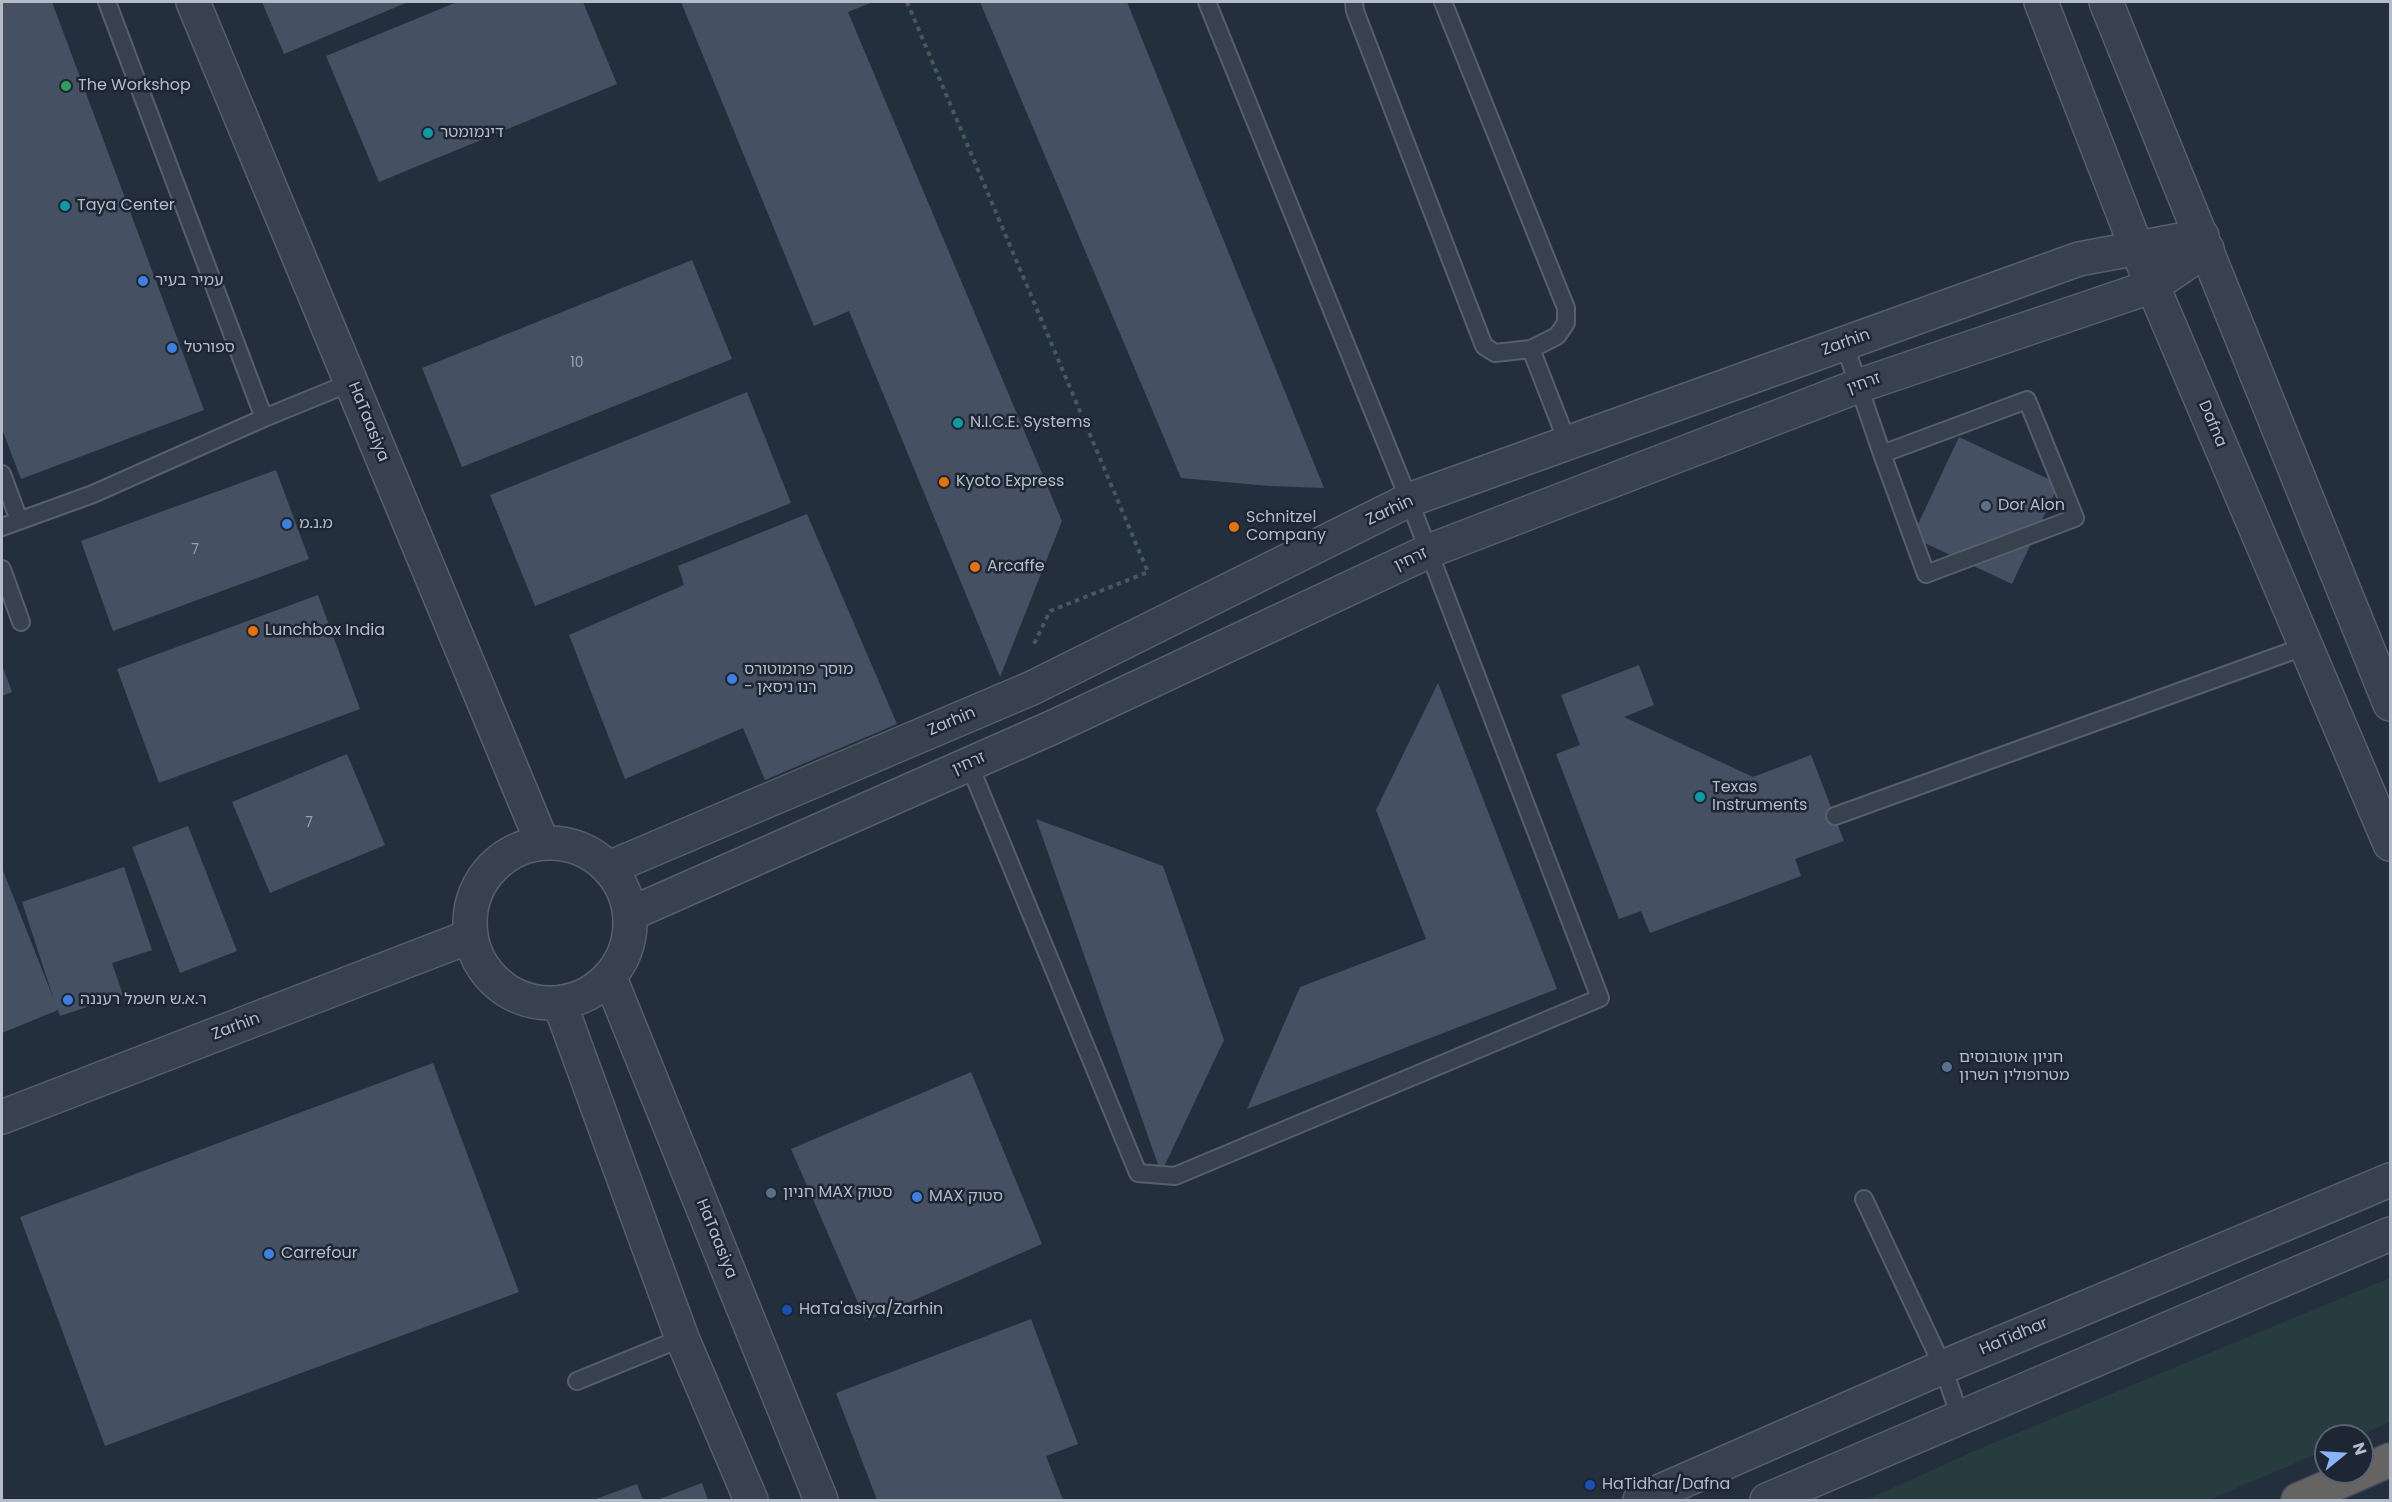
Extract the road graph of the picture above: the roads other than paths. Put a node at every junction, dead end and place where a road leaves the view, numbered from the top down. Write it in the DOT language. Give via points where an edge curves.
graph roads {
  1 [pos="107,2"];
  2 [pos="193,2"];
  3 [pos="1207,2"];
  4 [pos="1354,2"];
  5 [pos="1443,2"];
  6 [pos="2041,2"];
  7 [pos="2106,2"];
  8 [pos="2204,242"];
  9 [pos="2137,249"];
  10 [pos="2153,286"];
  11 [pos="1844,344"];
  12 [pos="1531,349"];
  13 [pos="352,382"];
  14 [pos="1858,386"];
  15 [pos="264,418"];
  16 [pos="1568,444"];
  17 [pos="1882,454"];
  18 [pos="2,474"];
  19 [pos="1409,500"];
  20 [pos="19,520"];
  21 [pos="2,527"];
  22 [pos="1429,551"];
  23 [pos="2,569"];
  24 [pos="21,622"];
  25 [pos="2306,646"];
  26 [pos="2391,704"];
  27 [pos="969,764"];
  28 [pos="1835,816"];
  29 [pos="542,842"];
  30 [pos="2391,844"];
  31 [pos="609,868"];
  32 [pos="630,914"];
  33 [pos="471,936"];
  34 [pos="610,978"];
  35 [pos="560,1004"];
  36 [pos="2,1117"];
  37 [pos="2391,1180"];
  38 [pos="1863,1199"];
  39 [pos="2391,1234"];
  40 [pos="682,1338"];
  41 [pos="1943,1367"];
  42 [pos="577,1381"];
  43 [pos="1960,1417"];
  44 [pos="2391,1461"];
  45 [pos="751,1500"];
  46 [pos="821,1500"];
  47 [pos="1640,1500"];
  48 [pos="1767,1500"];
  49 [pos="2298,1500"];
  1 -- 15 [label="lane"];
  2 -- 13 [label="street, HaTaasiya"];
  3 -- 19 [label="lane"];
  4 -- 12 [label="lane" via="1484,346 1495,353"];
  5 -- 12 [label="lane" via="1566,308 1566,323 1557,336"];
  6 -- 9 [label="street, Dafna"];
  7 -- 8 [label="street"];
  8 -- 9 [label="street, Zarhin"];
  8 -- 10 [label="street, זרחין"];
  8 -- 26 [label="street"];
  9 -- 10 [label="street, Dafna"];
  9 -- 11 [label="street, Zarhin" via="2079,260"];
  10 -- 14 [label="street, זרחין"];
  10 -- 25 [label="street, Dafna"];
  11 -- 14 [label="lane"];
  11 -- 16 [label="street, Zarhin"];
  12 -- 16 [label="lane"];
  13 -- 15 [label="lane"];
  13 -- 29 [label="street, HaTaasiya"];
  14 -- 17 [label="lane"];
  14 -- 22 [label="street, זרחין"];
  15 -- 20 [label="lane" via="93,494"];
  16 -- 19 [label="street, Zarhin"];
  17 -- 17 [label="lane" via="1926,574 2075,519 2027,400"];
  18 -- 20 [label="lane"];
  19 -- 22 [label="lane"];
  19 -- 31 [label="street, Zarhin" via="1032,688"];
  20 -- 21 [label="lane"];
  22 -- 27 [label="street, זרחין"];
  22 -- 27 [label="lane" via="1600,998 1175,1176 1138,1173"];
  23 -- 24 [label="lane"];
  25 -- 28 [label="lane"];
  25 -- 30 [label="street, Dafna"];
  27 -- 32 [label="street, זרחין"];
  29 -- 31 [label="street" via="582,848"];
  29 -- 33 [label="street" via="502,858 480,882 470,914"];
  31 -- 32 [label="street" via="623,889"];
  32 -- 34 [label="street" via="627,949"];
  33 -- 35 [label="street" via="477,956 494,981 524,1000"];
  33 -- 36 [label="street, Zarhin"];
  34 -- 35 [label="street" via="593,992"];
  34 -- 46 [label="street, HaTaasiya"];
  35 -- 40 [label="street"];
  37 -- 41 [label="street, HaTidhar"];
  38 -- 41 [label="lane"];
  39 -- 43 [label="street"];
  40 -- 42 [label="lane"];
  40 -- 45 [label="street"];
  41 -- 43 [label="lane"];
  41 -- 47 [label="street, HaTidhar"];
  43 -- 48 [label="street"];
  44 -- 49 [label="highway"];
}
